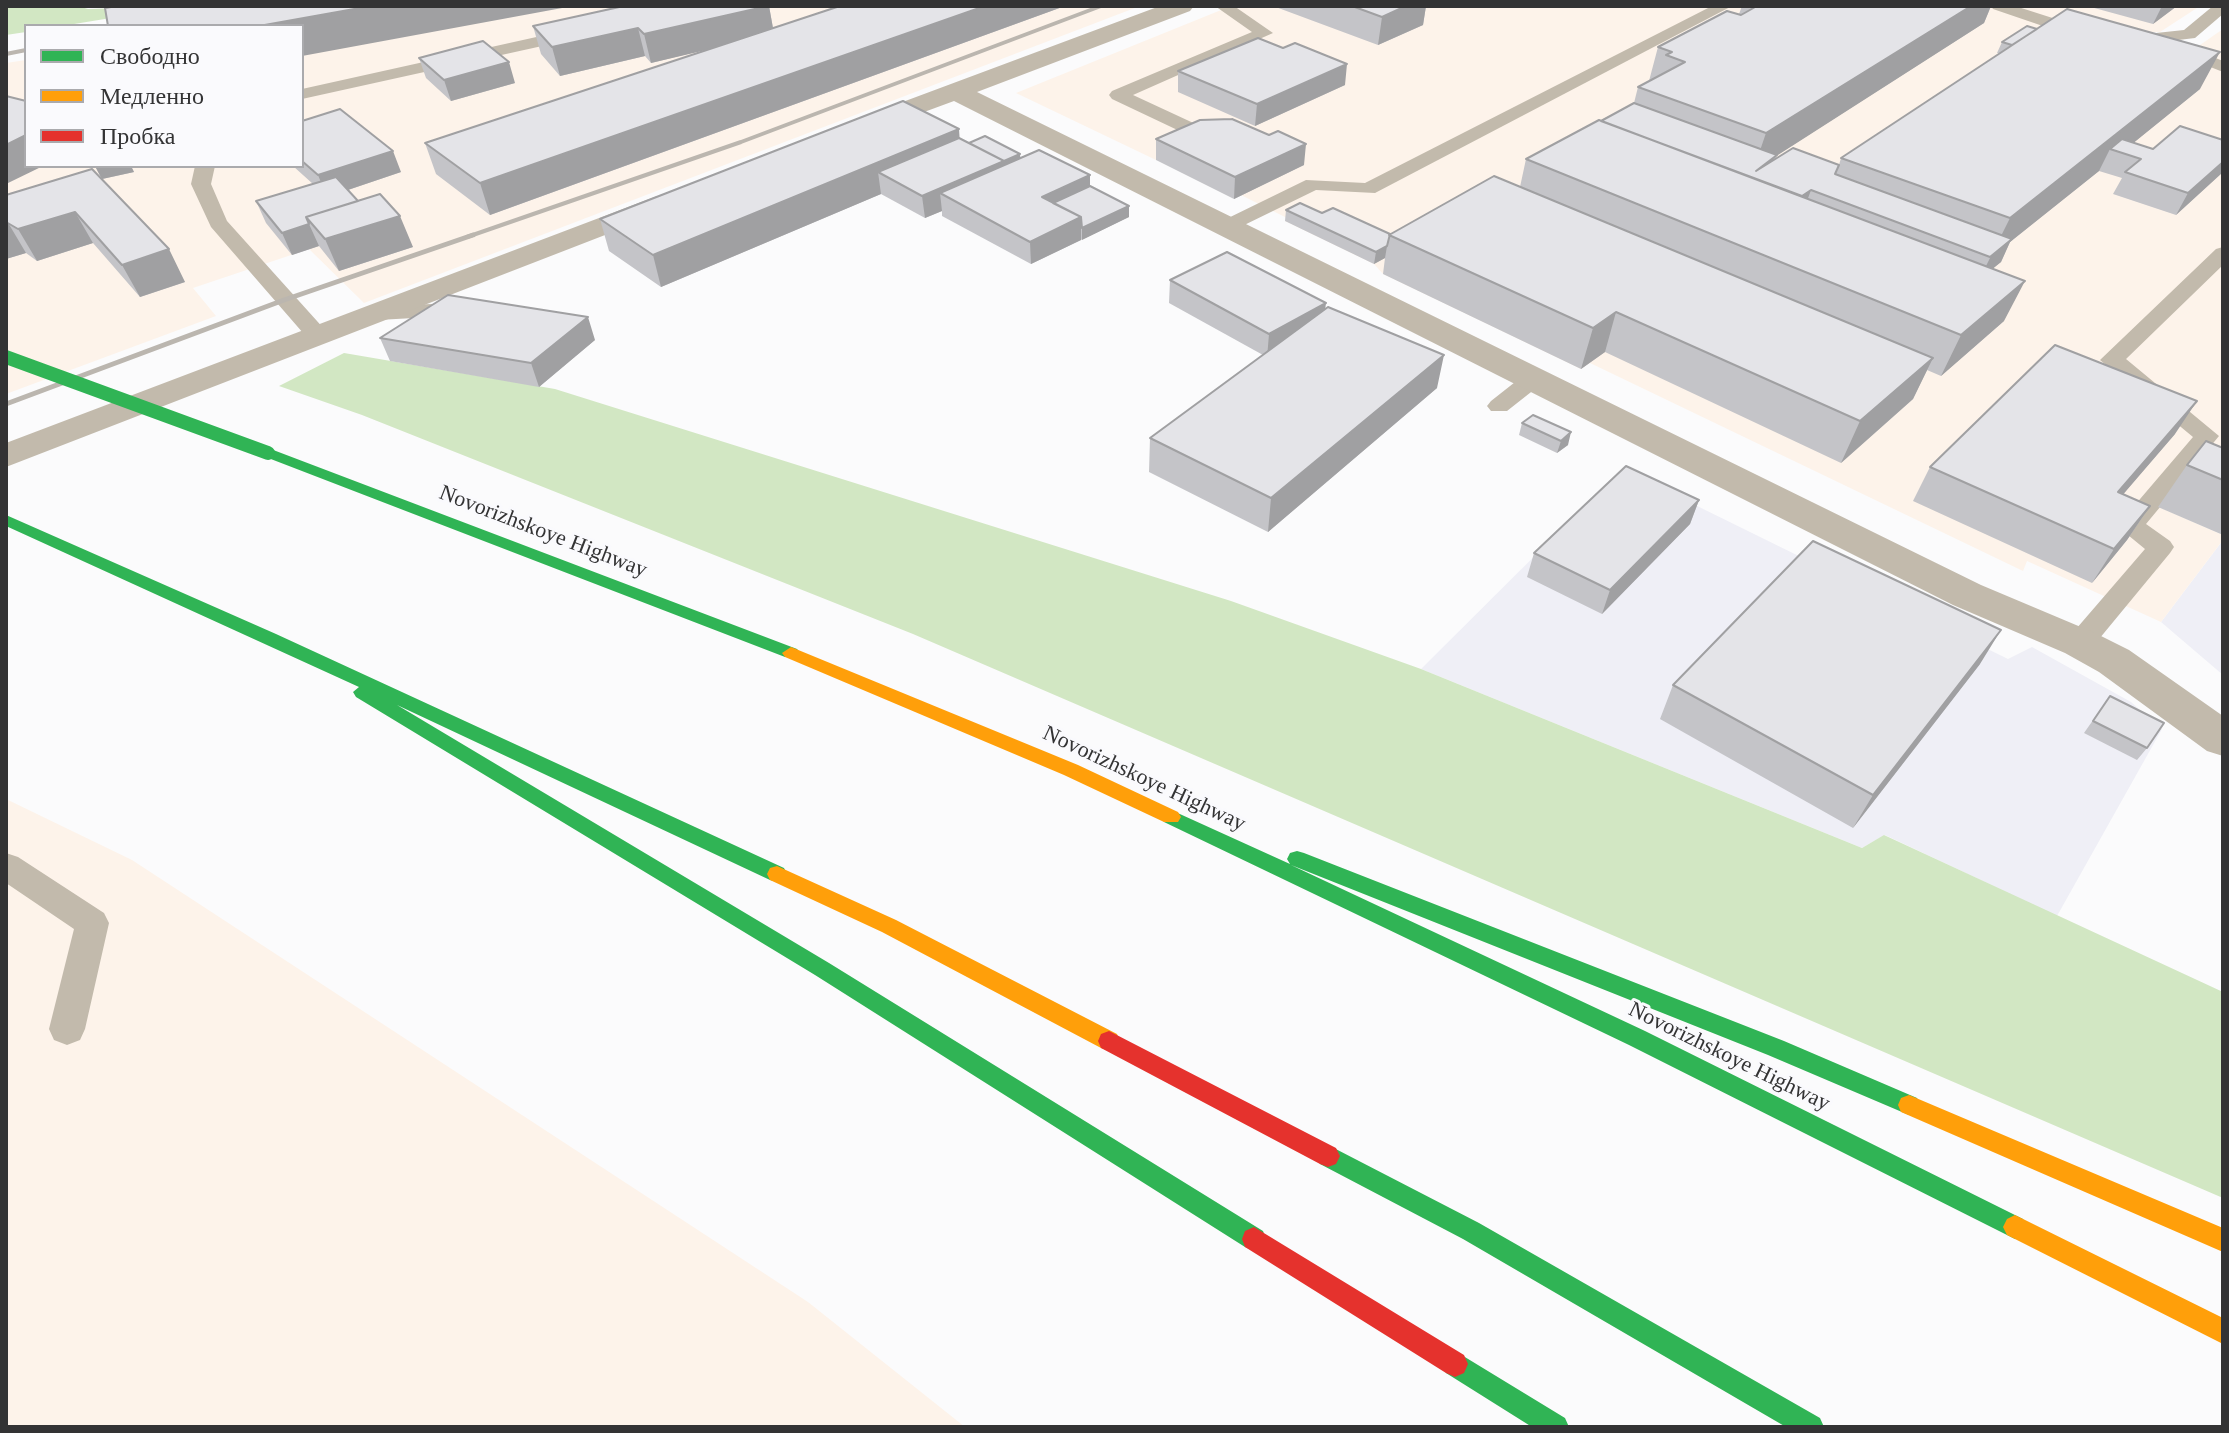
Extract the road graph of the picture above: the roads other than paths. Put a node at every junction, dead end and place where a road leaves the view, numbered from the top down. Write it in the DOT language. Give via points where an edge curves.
graph roads {
  1 [pos="1182,6"];
  2 [pos="1223,6"];
  3 [pos="1724,6"];
  4 [pos="1999,6"];
  5 [pos="2223,6"];
  6 [pos="593,29"];
  7 [pos="2156,39"];
  8 [pos="2223,67"];
  9 [pos="954,91"];
  10 [pos="304,94"];
  11 [pos="1195,131"];
  12 [pos="836,137"];
  13 [pos="205,168"];
  14 [pos="688,194"];
  15 [pos="1225,227"];
  16 [pos="2223,253"];
  17 [pos="468,310"];
  18 [pos="378,313"];
  19 [pos="318,336"];
  20 [pos="6,357"];
  21 [pos="1532,380"];
  22 [pos="1499,406"];
  23 [pos="6,456"];
  24 [pos="6,520"];
  25 [pos="270,638"];
  26 [pos="2080,643"];
  27 [pos="2223,739"];
  28 [pos="1071,770"];
  29 [pos="6,866"];
  30 [pos="67,1029"];
  31 [pos="2223,1240"];
  32 [pos="2223,1331"];
  33 [pos="1556,1427"];
  34 [pos="1811,1427"];
  1 -- 9 [label="street"];
  2 -- 11 [label="lane" via="1265,33 1118,95"];
  3 -- 15 [label="lane" via="1368,189 1313,184"];
  4 -- 7 [label="lane" via="2074,32 2133,42"];
  5 -- 7 [label="lane" via="2189,34"];
  6 -- 10 [label="lane"];
  7 -- 8 [label="lane"];
  9 -- 12 [label="street"];
  9 -- 15 [label="street"];
  13 -- 19 [label="lane" via="201,184 218,223"];
  14 -- 18 [label="street"];
  15 -- 21 [label="street"];
  16 -- 26 [label="lane" via="2112,360 2207,436 2130,526 2161,547"];
  17 -- 18 [label="lane"];
  18 -- 19 [label="street"];
  19 -- 23 [label="street"];
  20 -- 28 [label="main road, Novorizhskoye Highway, bridge" via="846,674"];
  21 -- 22 [label="lane"];
  21 -- 26 [label="street" via="1967,595"];
  24 -- 25 [label="main road"];
  25 -- 33 [label="main road" via="822,969"];
  25 -- 34 [label="main road" via="889,926 1471,1231"];
  26 -- 27 [label="street" via="2114,661"];
  28 -- 31 [label="main road" via="1776,1048"];
  28 -- 32 [label="main road, Novorizhskoye Highway" via="1652,1045"];
  29 -- 30 [label="lane" via="92,923"];
}
